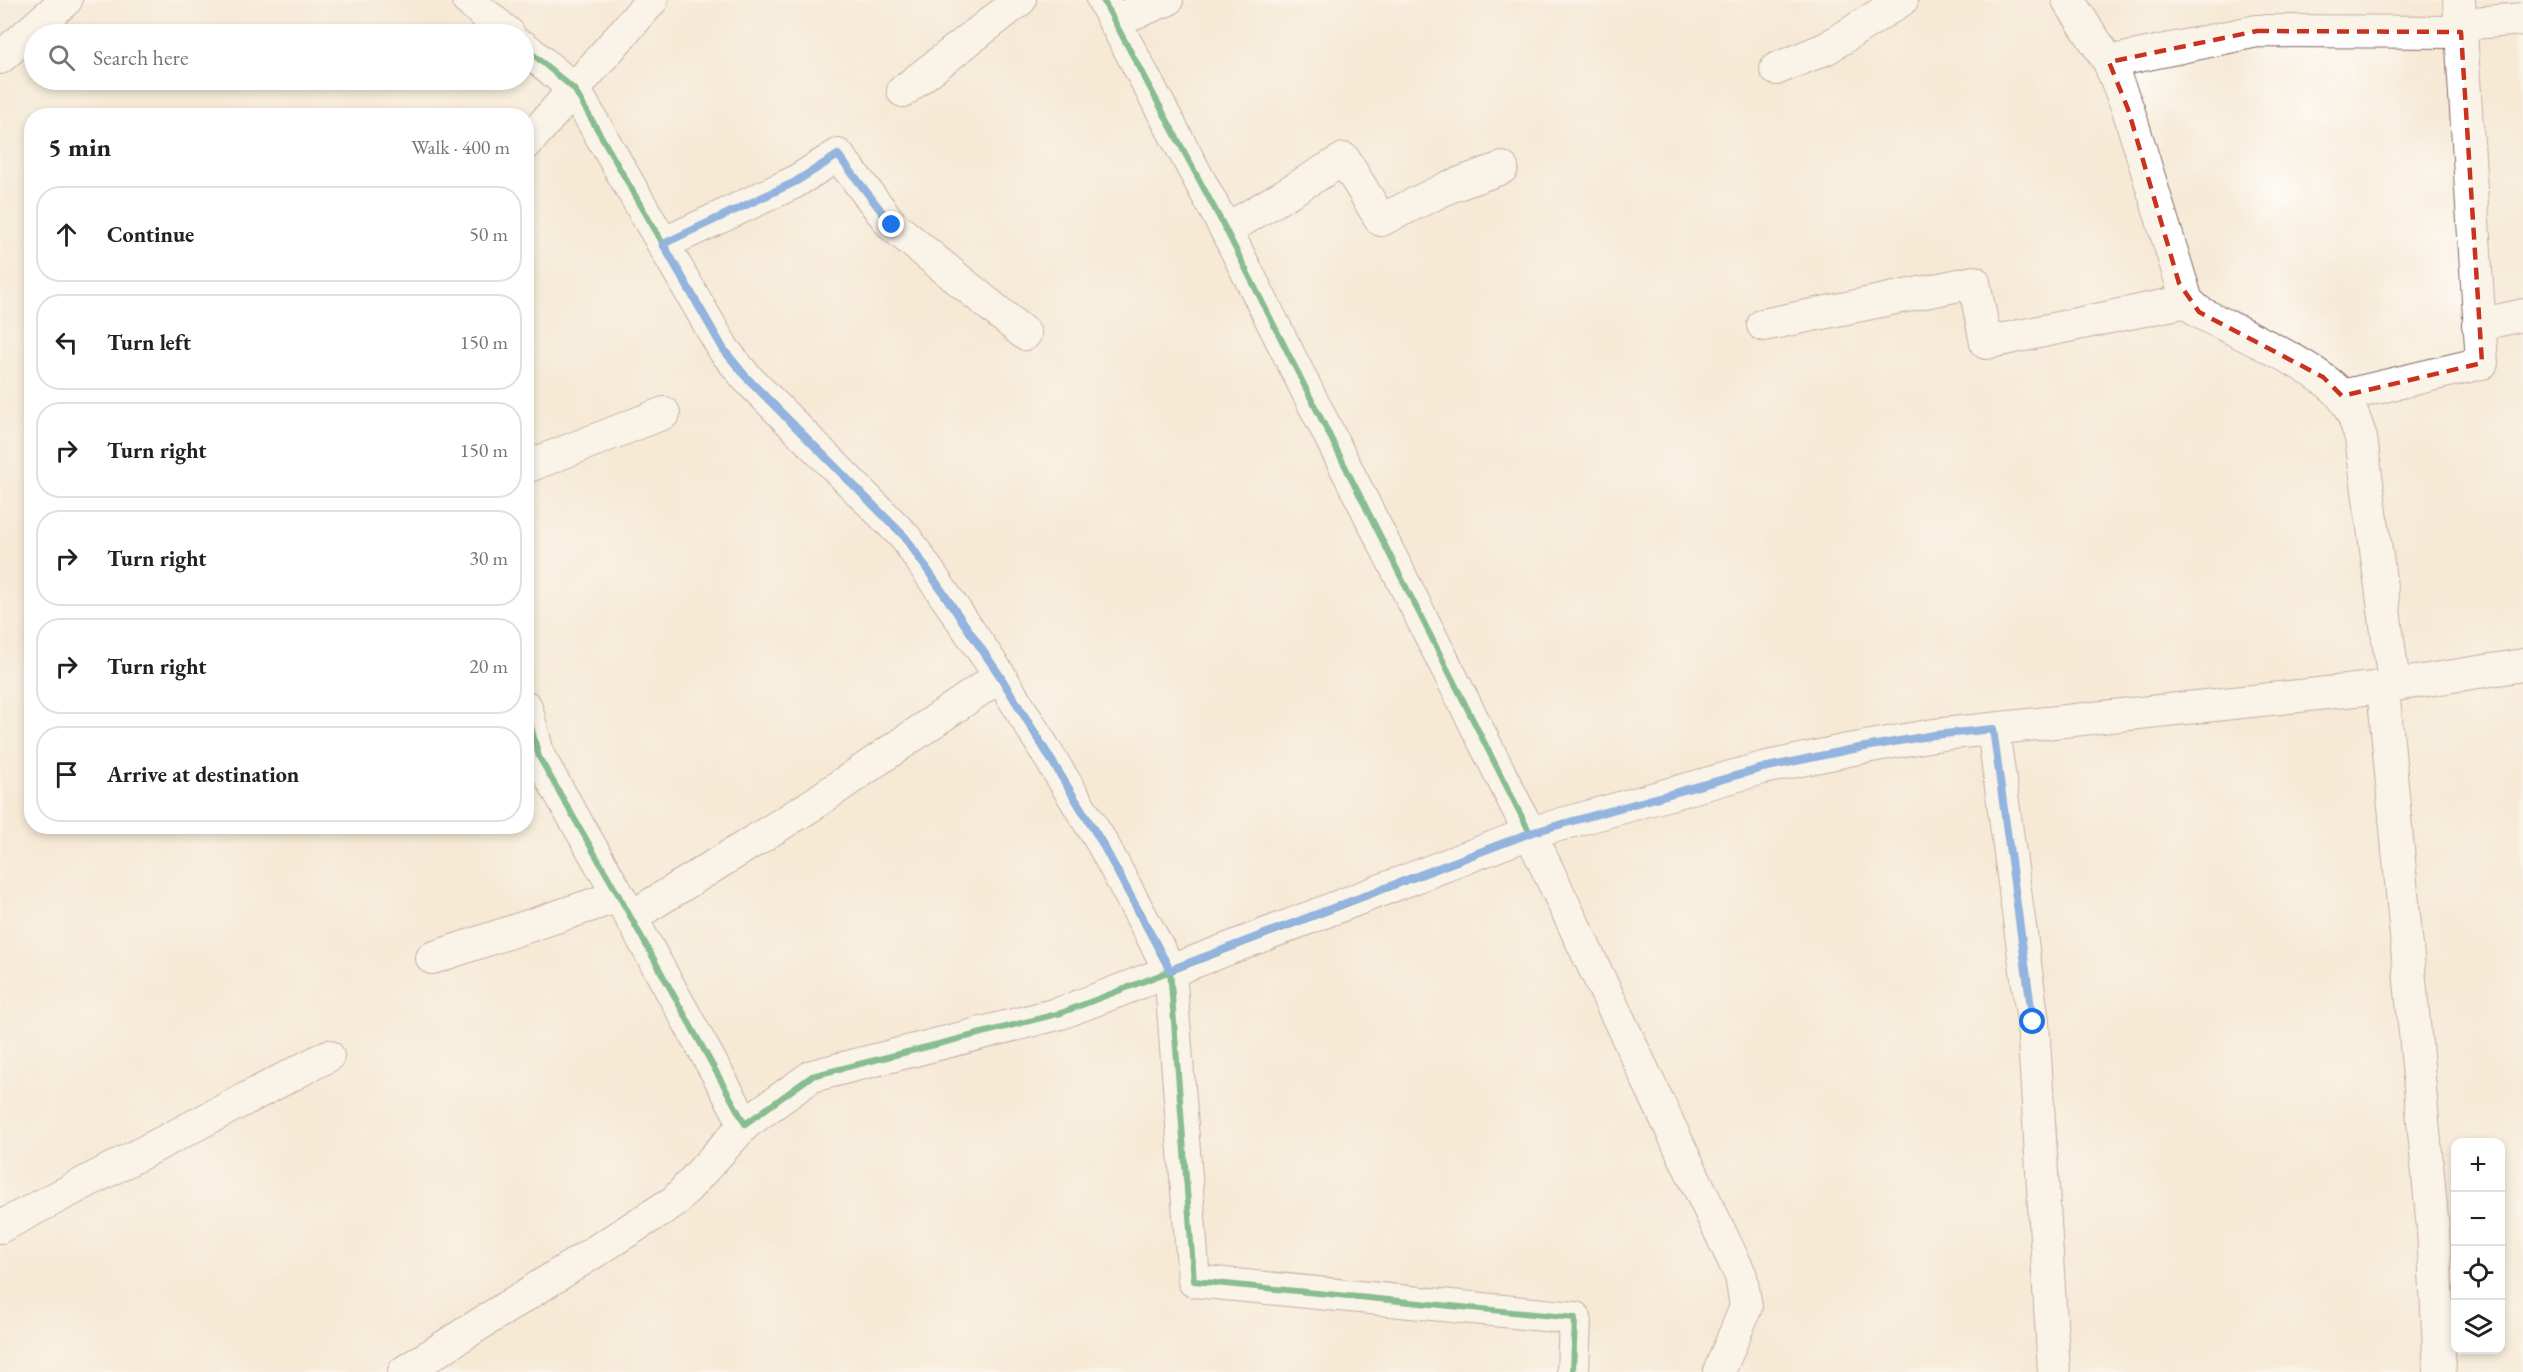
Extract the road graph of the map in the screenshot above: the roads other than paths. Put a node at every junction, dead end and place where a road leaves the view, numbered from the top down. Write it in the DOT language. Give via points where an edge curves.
graph roads {
  1 [pos="66,0"];
  2 [pos="468,0"];
  3 [pos="652,0"];
  4 [pos="1020,0"];
  5 [pos="1167,0"];
  6 [pos="1902,0"];
  7 [pos="2068,0"];
  8 [pos="1108,11"];
  9 [pos="2460,18"];
  10 [pos="2523,19"];
  11 [pos="39,24"];
  12 [pos="497,24"];
  13 [pos="24,37"];
  14 [pos="534,55"];
  15 [pos="0,58"];
  16 [pos="2109,62"];
  17 [pos="1776,69"];
  18 [pos="574,89"];
  19 [pos="903,91"];
  20 [pos="534,135"];
  21 [pos="1502,168"];
  22 [pos="1226,230"];
  23 [pos="663,244"];
  24 [pos="2187,301"];
  25 [pos="2523,315"];
  26 [pos="1763,325"];
  27 [pos="2478,325"];
  28 [pos="1025,334"];
  29 [pos="2342,396"];
  30 [pos="664,413"];
  31 [pos="534,464"];
  32 [pos="2523,665"];
  33 [pos="1000,676"];
  34 [pos="2388,686"];
  35 [pos="1993,729"];
  36 [pos="534,740"];
  37 [pos="1530,833"];
  38 [pos="625,906"];
  39 [pos="432,958"];
  40 [pos="1170,970"];
  41 [pos="328,1056"];
  42 [pos="745,1124"];
  43 [pos="0,1227"];
  44 [pos="404,1372"];
  45 [pos="1573,1372"];
  46 [pos="1719,1372"];
  47 [pos="2054,1372"];
  48 [pos="2440,1372"];
  1 -- 11 [label="street"];
  2 -- 12 [label="street"];
  3 -- 18 [label="street"];
  4 -- 19 [label="street"];
  5 -- 8 [label="street"];
  6 -- 17 [label="street" via="1827,48"];
  7 -- 16 [label="street"];
  8 -- 22 [label="street"];
  9 -- 10 [label="street"];
  9 -- 16 [label="street" via="2257,31"];
  9 -- 27 [label="street"];
  13 -- 15 [label="street"];
  14 -- 18 [label="street"];
  16 -- 24 [label="street" via="2128,109"];
  18 -- 20 [label="street"];
  18 -- 23 [label="street"];
  21 -- 22 [label="street" via="1449,187 1381,220 1344,159"];
  22 -- 37 [label="street"];
  23 -- 28 [label="street" via="795,182 838,155 892,225"];
  23 -- 33 [label="street" via="724,350 905,537"];
  24 -- 26 [label="street" via="1986,343 1974,282"];
  24 -- 29 [label="street" via="2199,312 2323,377"];
  25 -- 27 [label="street"];
  27 -- 29 [label="street" via="2482,363"];
  29 -- 34 [label="street" via="2353,413 2361,438"];
  30 -- 31 [label="street"];
  32 -- 34 [label="street"];
  33 -- 38 [label="street" via="808,807"];
  33 -- 40 [label="street" via="1102,843"];
  34 -- 35 [label="street"];
  34 -- 48 [label="street" via="2432,1217"];
  35 -- 37 [label="street" via="1934,735 1763,768"];
  35 -- 47 [label="street" via="2033,1022"];
  36 -- 38 [label="street" via="538,757"];
  37 -- 40 [label="street"];
  37 -- 46 [label="street" via="1741,1276 1746,1307"];
  38 -- 39 [label="street"];
  38 -- 42 [label="street"];
  40 -- 42 [label="street" via="1060,1013 812,1076"];
  40 -- 45 [label="street" via="1194,1281 1575,1318"];
  41 -- 43 [label="street"];
  42 -- 44 [label="street" via="675,1201"];
}
